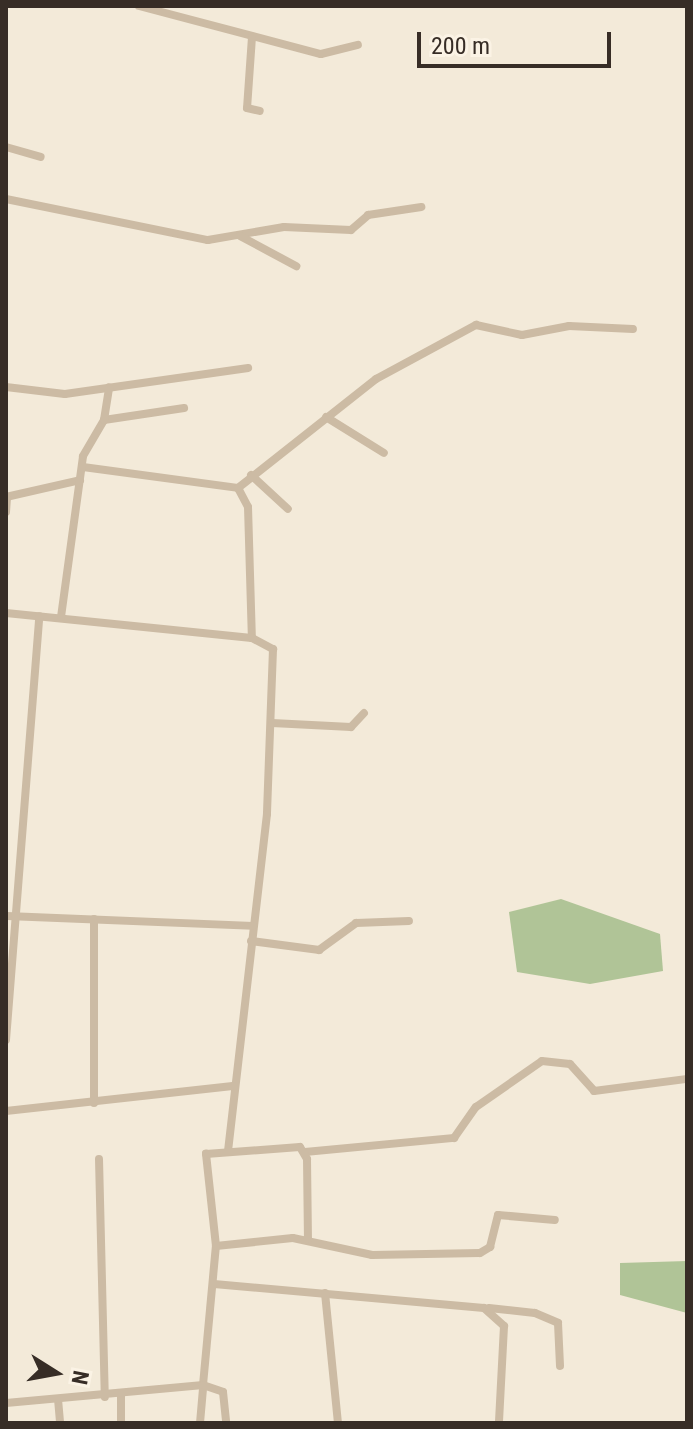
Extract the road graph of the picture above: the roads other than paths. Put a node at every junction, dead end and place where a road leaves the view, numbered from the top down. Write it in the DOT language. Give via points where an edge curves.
graph roads {
  1 [pos="139,6"];
  2 [pos="252,37"];
  3 [pos="358,45"];
  4 [pos="260,111"];
  5 [pos="6,147"];
  6 [pos="41,157"];
  7 [pos="6,199"];
  8 [pos="421,207"];
  9 [pos="240,236"];
  10 [pos="296,266"];
  11 [pos="633,329"];
  12 [pos="248,368"];
  13 [pos="6,387"];
  14 [pos="109,387"];
  15 [pos="184,408"];
  16 [pos="326,417"];
  17 [pos="104,420"];
  18 [pos="384,453"];
  19 [pos="83,467"];
  20 [pos="251,475"];
  21 [pos="80,480"];
  22 [pos="238,488"];
  23 [pos="7,497"];
  24 [pos="288,509"];
  25 [pos="6,512"];
  26 [pos="6,613"];
  27 [pos="39,616"];
  28 [pos="61,617"];
  29 [pos="252,638"];
  30 [pos="364,713"];
  31 [pos="272,723"];
  32 [pos="8,916"];
  33 [pos="94,919"];
  34 [pos="409,921"];
  35 [pos="253,926"];
  36 [pos="251,941"];
  37 [pos="6,1040"];
  38 [pos="687,1079"];
  39 [pos="233,1086"];
  40 [pos="94,1103"];
  41 [pos="6,1111"];
  42 [pos="228,1150"];
  43 [pos="305,1152"];
  44 [pos="99,1159"];
  45 [pos="555,1220"];
  46 [pos="308,1239"];
  47 [pos="216,1246"];
  48 [pos="214,1284"];
  49 [pos="325,1293"];
  50 [pos="484,1308"];
  51 [pos="560,1366"];
  52 [pos="203,1385"];
  53 [pos="121,1396"];
  54 [pos="105,1397"];
  55 [pos="58,1399"];
  56 [pos="6,1403"];
  57 [pos="60,1423"];
  58 [pos="121,1423"];
  59 [pos="200,1423"];
  60 [pos="226,1423"];
  61 [pos="338,1423"];
  62 [pos="499,1423"];
  1 -- 2 [label="street"];
  2 -- 3 [label="street" via="327,55"];
  2 -- 4 [label="street" via="247,108"];
  5 -- 6 [label="street"];
  7 -- 9 [label="street" via="159,236"];
  8 -- 9 [label="street" via="368,215 351,230 284,227"];
  9 -- 10 [label="street"];
  11 -- 16 [label="street" via="569,326 522,335 498,324 476,325 376,379"];
  12 -- 14 [label="street"];
  13 -- 14 [label="street" via="65,394"];
  14 -- 17 [label="street"];
  15 -- 17 [label="street"];
  16 -- 18 [label="street"];
  16 -- 20 [label="street"];
  17 -- 19 [label="street"];
  19 -- 21 [label="street"];
  19 -- 22 [label="street"];
  20 -- 22 [label="street"];
  20 -- 24 [label="street"];
  21 -- 23 [label="street"];
  21 -- 28 [label="street"];
  22 -- 29 [label="street" via="248,507"];
  23 -- 25 [label="street"];
  26 -- 27 [label="street"];
  27 -- 28 [label="street"];
  27 -- 32 [label="street"];
  28 -- 29 [label="street"];
  29 -- 31 [label="street" via="273,649"];
  30 -- 31 [label="street" via="351,727"];
  31 -- 35 [label="street"];
  32 -- 33 [label="street"];
  32 -- 37 [label="street"];
  33 -- 35 [label="street"];
  33 -- 40 [label="street"];
  34 -- 36 [label="street" via="356,923 319,950"];
  35 -- 36 [label="street"];
  36 -- 39 [label="street"];
  38 -- 43 [label="street" via="594,1091 570,1064 542,1061 476,1107 454,1138"];
  39 -- 40 [label="street"];
  39 -- 42 [label="street"];
  40 -- 41 [label="street"];
  42 -- 43 [label="street"];
  42 -- 47 [label="street" via="208,1153 203,1161"];
  43 -- 46 [label="street"];
  44 -- 54 [label="street"];
  45 -- 46 [label="street" via="498,1215 490,1247 480,1253 372,1255"];
  46 -- 47 [label="street"];
  47 -- 48 [label="street"];
  48 -- 49 [label="street"];
  48 -- 52 [label="street"];
  49 -- 50 [label="street"];
  49 -- 61 [label="street"];
  50 -- 51 [label="street" via="554,1320"];
  50 -- 62 [label="street" via="504,1326"];
  52 -- 53 [label="street"];
  52 -- 59 [label="street"];
  52 -- 60 [label="street" via="223,1392"];
  53 -- 54 [label="street"];
  53 -- 58 [label="street"];
  54 -- 55 [label="street"];
  55 -- 56 [label="street"];
  55 -- 57 [label="street"];
}
